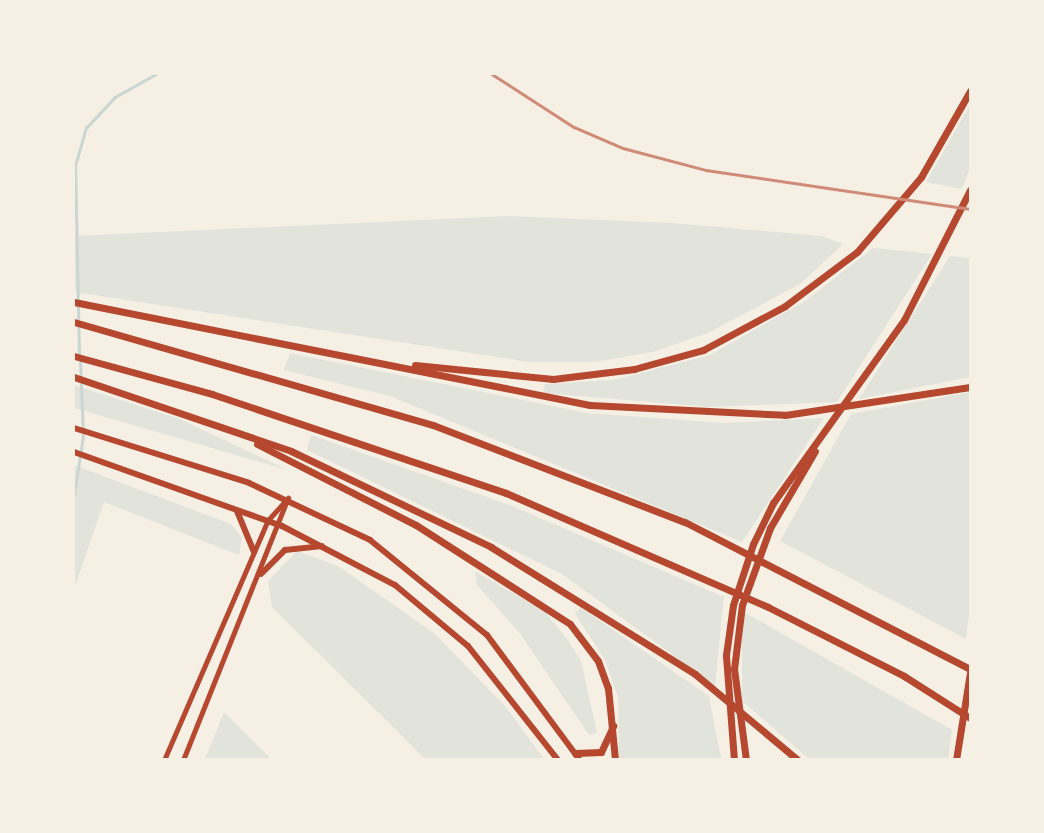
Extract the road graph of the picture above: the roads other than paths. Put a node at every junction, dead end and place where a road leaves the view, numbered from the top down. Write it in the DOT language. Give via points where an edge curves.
graph roads {
  1 [pos="971,92"];
  2 [pos="971,190"];
  3 [pos="74,302"];
  4 [pos="74,322"];
  5 [pos="74,356"];
  6 [pos="387,361"];
  7 [pos="74,377"];
  8 [pos="971,387"];
  9 [pos="832,424"];
  10 [pos="222,426"];
  11 [pos="74,428"];
  12 [pos="74,452"];
  13 [pos="288,498"];
  14 [pos="233,507"];
  15 [pos="268,520"];
  16 [pos="282,526"];
  17 [pos="328,546"];
  18 [pos="254,552"];
  19 [pos="261,574"];
  20 [pos="971,671"];
  21 [pos="615,718"];
  22 [pos="971,718"];
  23 [pos="578,756"];
  24 [pos="164,760"];
  25 [pos="183,760"];
  26 [pos="558,760"];
  27 [pos="615,760"];
  28 [pos="734,760"];
  29 [pos="746,760"];
  30 [pos="798,760"];
  31 [pos="956,760"];
  1 -- 6 [label="highway" via="917,181 852,256 757,322 666,362 541,379"];
  2 -- 9 [label="highway" via="888,347"];
  3 -- 6 [label="highway"];
  4 -- 20 [label="highway" via="433,425 685,522"];
  5 -- 22 [label="highway" via="212,394 506,493 780,613"];
  6 -- 8 [label="highway" via="590,405 724,414 832,411"];
  7 -- 10 [label="highway"];
  9 -- 28 [label="highway" via="774,503 741,577 725,669"];
  9 -- 29 [label="highway" via="770,528 744,597 734,669"];
  10 -- 21 [label="highway" via="416,525 557,612 598,661"];
  10 -- 30 [label="highway" via="404,501 540,575 695,674"];
  11 -- 13 [label="main road"];
  12 -- 14 [label="main road"];
  13 -- 15 [label="main road"];
  13 -- 16 [label="main road"];
  13 -- 23 [label="main road" via="370,541 455,604 510,663"];
  14 -- 15 [label="main road"];
  14 -- 18 [label="main road" via="246,520"];
  15 -- 16 [label="main road"];
  15 -- 18 [label="main road"];
  16 -- 17 [label="main road"];
  16 -- 19 [label="main road"];
  17 -- 19 [label="main road" via="294,546"];
  17 -- 26 [label="main road" via="440,619 493,673"];
  18 -- 24 [label="main road"];
  19 -- 25 [label="main road"];
  20 -- 31 [label="highway"];
  21 -- 23 [label="highway" via="601,752"];
  21 -- 27 [label="highway"];
}
